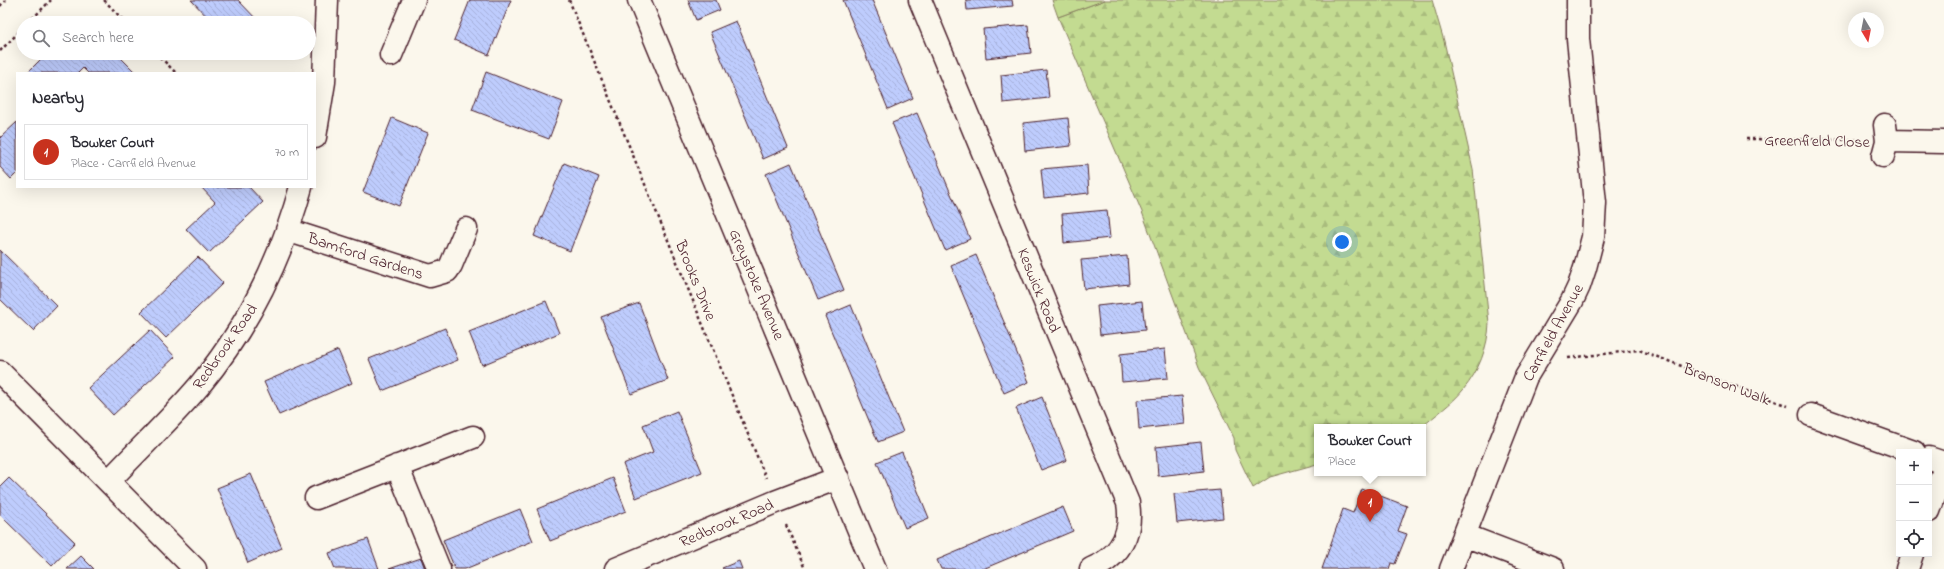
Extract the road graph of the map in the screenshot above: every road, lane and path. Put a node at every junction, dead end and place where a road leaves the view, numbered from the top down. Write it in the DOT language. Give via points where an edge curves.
graph roads {
  1 [pos="6,0"];
  2 [pos="52,0"];
  3 [pos="104,0"];
  4 [pos="327,0"];
  5 [pos="414,0"];
  6 [pos="569,0"];
  7 [pos="639,0"];
  8 [pos="920,0"];
  9 [pos="1578,0"];
  10 [pos="0,6"];
  11 [pos="35,16"];
  12 [pos="119,16"];
  13 [pos="16,35"];
  14 [pos="0,51"];
  15 [pos="391,55"];
  16 [pos="163,60"];
  17 [pos="175,72"];
  18 [pos="316,131"];
  19 [pos="1746,138"];
  20 [pos="1885,140"];
  21 [pos="1944,142"];
  22 [pos="302,188"];
  23 [pos="466,229"];
  24 [pos="287,230"];
  25 [pos="1535,361"];
  26 [pos="0,372"];
  27 [pos="1811,415"];
  28 [pos="473,437"];
  29 [pos="1906,449"];
  30 [pos="1932,459"];
  31 [pos="1944,463"];
  32 [pos="397,466"];
  33 [pos="1944,470"];
  34 [pos="838,478"];
  35 [pos="109,481"];
  36 [pos="316,498"];
  37 [pos="775,502"];
  38 [pos="1932,503"];
  39 [pos="1464,535"];
  40 [pos="1911,557"];
  41 [pos="195,569"];
  42 [pos="439,569"];
  43 [pos="616,569"];
  44 [pos="805,569"];
  45 [pos="875,569"];
  46 [pos="1091,569"];
  47 [pos="1451,569"];
  48 [pos="1553,569"];
  49 [pos="1907,569"];
  1 -- 10 [label="path"];
  2 -- 11 [label="path"];
  3 -- 12 [label="path"];
  4 -- 18 [label="street" via="324,82"];
  5 -- 15 [label="street"];
  6 -- 37 [label="path, Brooks Drive"];
  7 -- 34 [label="street, Greystoke Avenue"];
  8 -- 46 [label="street, Keswick Road" via="1128,502 1130,523 1122,546 1108,560"];
  9 -- 25 [label="street, Carrfield Avenue" via="1578,45 1594,197 1593,231 1585,268 1572,301"];
  13 -- 14 [label="path"];
  16 -- 17 [label="path"];
  19 -- 20 [label="path, Greenfield Close"];
  20 -- 21 [label="street, Greenfield Close"];
  22 -- 24 [label="street, Redbrook Road"];
  23 -- 24 [label="street, Bamford Gardens" via="447,271 430,276"];
  24 -- 35 [label="street, Redbrook Road" via="270,274 253,306 219,358 198,386"];
  25 -- 27 [label="path, Branson Walk" via="1639,350"];
  25 -- 39 [label="street, Carrfield Avenue" via="1518,396"];
  26 -- 35 [label="street"];
  27 -- 29 [label="street"];
  28 -- 32 [label="street"];
  30 -- 31 [label="street"];
  32 -- 36 [label="street"];
  32 -- 42 [label="street"];
  33 -- 38 [label="street"];
  34 -- 37 [label="street, Redbrook Road"];
  34 -- 45 [label="street, Greystoke Avenue"];
  35 -- 41 [label="street"];
  37 -- 43 [label="street, Redbrook Road"];
  37 -- 44 [label="path, Brooks Drive"];
  39 -- 47 [label="street, Carrfield Avenue"];
  39 -- 48 [label="street"];
  40 -- 49 [label="street"];
}
